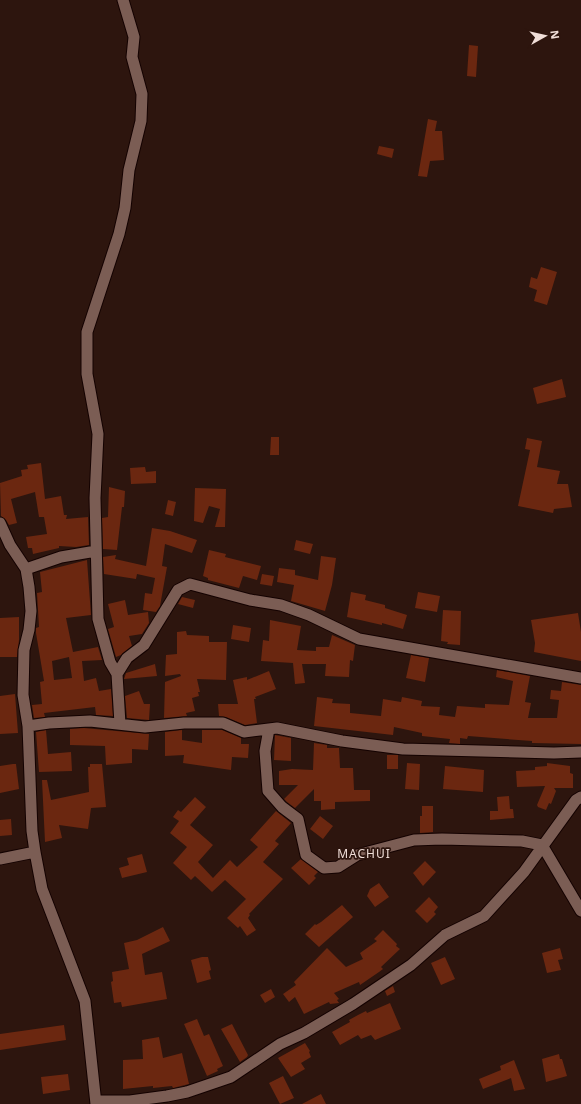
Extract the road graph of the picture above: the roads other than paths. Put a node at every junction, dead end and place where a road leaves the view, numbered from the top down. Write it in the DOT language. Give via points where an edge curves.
graph roads {
  1 [pos="123,0"];
  2 [pos="0,523"];
  3 [pos="96,551"];
  4 [pos="26,569"];
  5 [pos="117,674"];
  6 [pos="581,678"];
  7 [pos="120,724"];
  8 [pos="28,726"];
  9 [pos="269,729"];
  10 [pos="581,752"];
  11 [pos="581,797"];
  12 [pos="542,845"];
  13 [pos="35,852"];
  14 [pos="0,858"];
  15 [pos="581,911"];
  16 [pos="96,1102"];
  1 -- 3 [label="street" via="134,37 132,56 142,94 141,121 129,170 119,234 87,332 86,374 98,434"];
  2 -- 4 [label="street" via="10,545"];
  3 -- 4 [label="street" via="61,557"];
  3 -- 5 [label="street" via="98,619 110,662"];
  4 -- 8 [label="street" via="30,611 24,650 23,695"];
  5 -- 6 [label="street" via="127,658 144,645 178,590 190,584 250,600 281,605 309,615 359,639"];
  5 -- 7 [label="street"];
  7 -- 8 [label="street" via="90,721"];
  7 -- 9 [label="street" via="145,728 223,723 244,732"];
  8 -- 13 [label="street"];
  9 -- 10 [label="street" via="277,728 342,742 403,749"];
  9 -- 12 [label="street" via="265,751 268,791 298,819 306,855 324,868 338,867 357,855 414,840 522,841"];
  11 -- 12 [label="street"];
  12 -- 15 [label="street"];
  12 -- 16 [label="street" via="524,872 484,916 445,935 411,965 353,1004 280,1044 231,1077 201,1088 167,1096"];
  13 -- 14 [label="street"];
  13 -- 16 [label="street" via="42,889 85,1001"];
}
